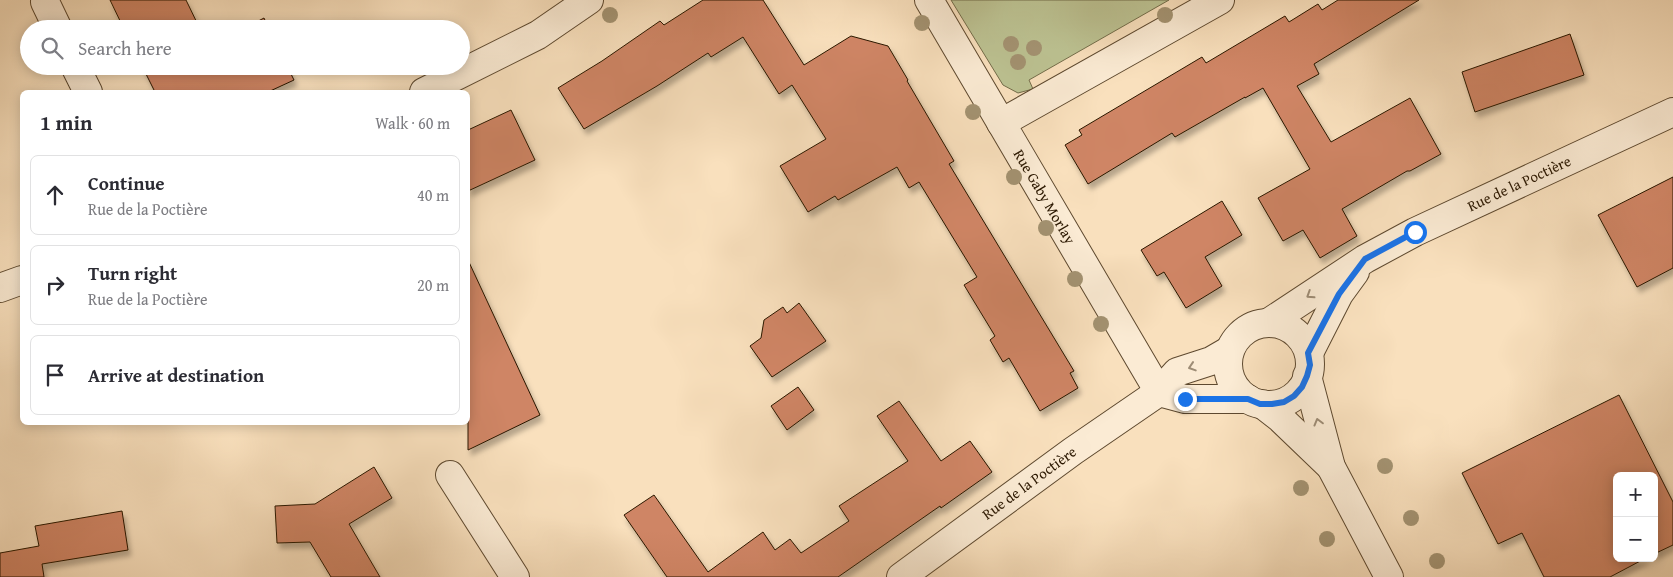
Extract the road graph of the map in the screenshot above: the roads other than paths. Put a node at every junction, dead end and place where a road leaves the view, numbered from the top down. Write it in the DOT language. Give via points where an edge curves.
graph roads {
  1 [pos="589,0"];
  2 [pos="929,0"];
  3 [pos="1220,0"];
  4 [pos="45,2"];
  5 [pos="54,20"];
  6 [pos="470,69"];
  7 [pos="80,75"];
  8 [pos="458,75"];
  9 [pos="87,90"];
  10 [pos="428,90"];
  11 [pos="1673,112"];
  12 [pos="1000,123"];
  13 [pos="1365,259"];
  14 [pos="20,281"];
  15 [pos="0,288"];
  16 [pos="1268,323"];
  17 [pos="1230,350"];
  18 [pos="1308,365"];
  19 [pos="1159,392"];
  20 [pos="1255,402"];
  21 [pos="1331,467"];
  22 [pos="450,475"];
  23 [pos="515,577"];
  24 [pos="902,577"];
  25 [pos="1389,577"];
  1 -- 6 [label="street" via="538,35"];
  2 -- 12 [label="street, Rue Gaby Morlay"];
  3 -- 12 [label="street"];
  4 -- 5 [label="street"];
  7 -- 9 [label="street"];
  8 -- 10 [label="street"];
  11 -- 13 [label="street, Rue de la Poctière" via="1415,232"];
  12 -- 19 [label="street, Rue Gaby Morlay"];
  13 -- 16 [label="street, Rue de la Poctière, one-way"];
  13 -- 18 [label="street, Rue de la Poctière" via="1339,294"];
  14 -- 15 [label="street"];
  16 -- 17 [label="street, Rue de la Poctière" via="1245,330"];
  16 -- 18 [label="street" via="1278,324 1298,334 1304,343"];
  17 -- 19 [label="street, Rue de la Poctière, one-way" via="1211,361 1177,372"];
  17 -- 20 [label="street" via="1230,378 1239,392"];
  18 -- 20 [label="street, Rue de la Poctière" via="1302,387 1294,396 1272,404"];
  21 -- 18 [label="street, one-way"];
  19 -- 20 [label="street, Rue de la Poctière" via="1185,399"];
  19 -- 24 [label="street, Rue de la Poctière"];
  20 -- 21 [label="street" via="1280,418"];
  21 -- 25 [label="street"];
  22 -- 23 [label="street"];
}
